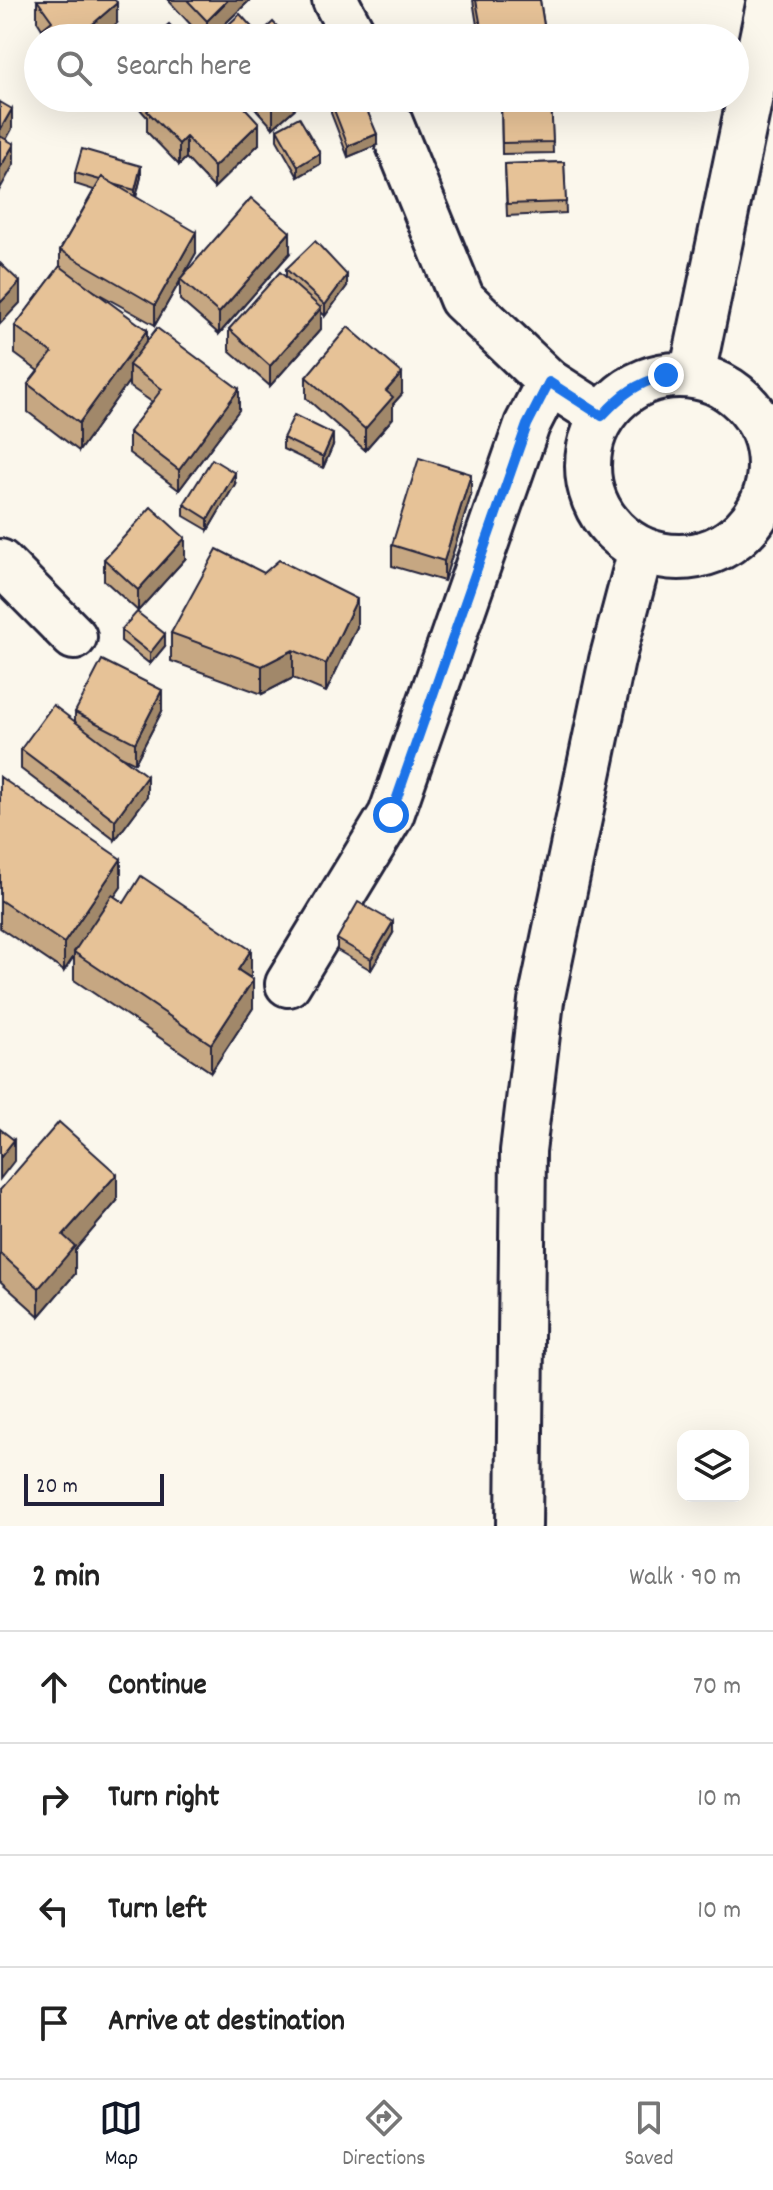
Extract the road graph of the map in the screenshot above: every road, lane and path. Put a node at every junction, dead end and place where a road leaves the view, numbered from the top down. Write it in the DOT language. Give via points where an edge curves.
graph roads {
  1 [pos="335,0"];
  2 [pos="770,0"];
  3 [pos="348,24"];
  4 [pos="749,101"];
  5 [pos="386,112"];
  6 [pos="747,112"];
  7 [pos="692,375"];
  8 [pos="549,382"];
  9 [pos="602,416"];
  10 [pos="770,441"];
  11 [pos="756,536"];
  12 [pos="641,550"];
  13 [pos="0,562"];
  14 [pos="74,637"];
  15 [pos="288,984"];
  16 [pos="519,1526"];
  1 -- 3 [label="street"];
  2 -- 4 [label="street"];
  5 -- 8 [label="street" via="462,299"];
  6 -- 7 [label="street"];
  7 -- 9 [label="street" via="642,382"];
  7 -- 10 [label="street" via="717,382 739,397"];
  8 -- 9 [label="street"];
  8 -- 15 [label="street" via="527,425 391,815"];
  9 -- 12 [label="street" via="591,440 592,492 619,535"];
  10 -- 11 [label="street" via="767,492 756,515"];
  11 -- 12 [label="street" via="692,556 666,557"];
  12 -- 16 [label="street" via="612,660 541,1001 523,1151"];
  13 -- 14 [label="street"];
}
